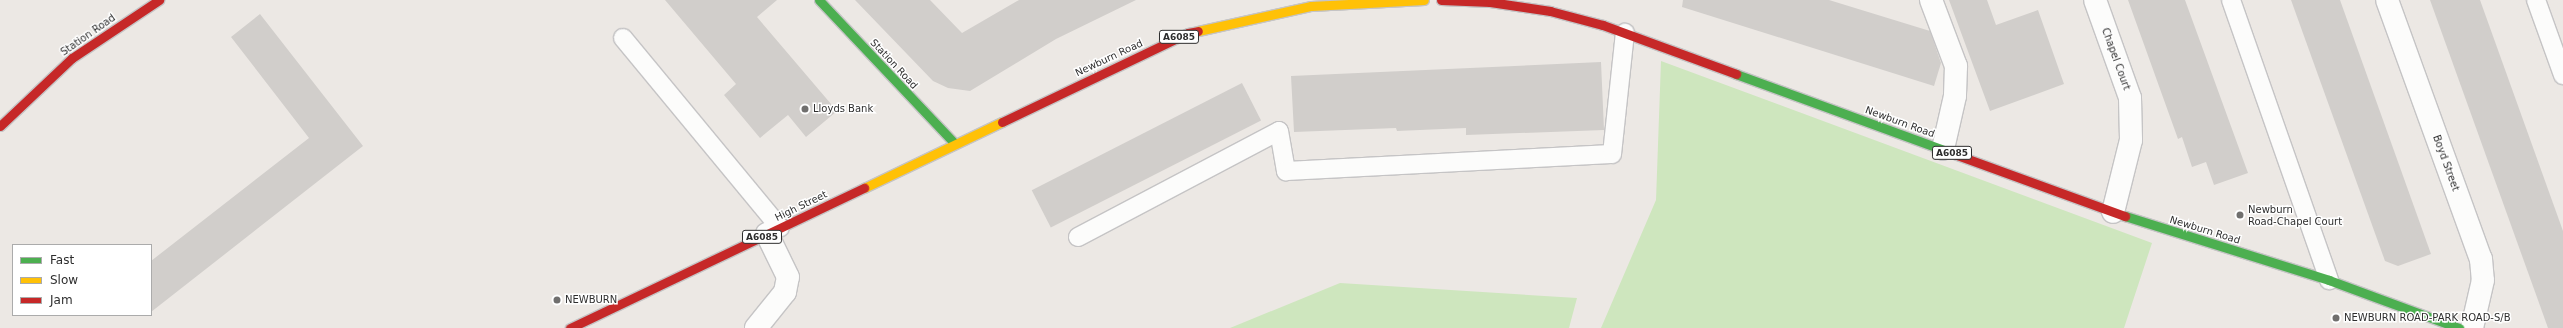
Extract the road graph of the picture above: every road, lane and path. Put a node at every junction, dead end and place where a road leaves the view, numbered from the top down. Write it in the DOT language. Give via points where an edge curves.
graph roads {
  1 [pos="159,0"];
  2 [pos="819,0"];
  3 [pos="1424,0"];
  4 [pos="1441,0"];
  5 [pos="1931,0"];
  6 [pos="2095,0"];
  7 [pos="2231,0"];
  8 [pos="2387,0"];
  9 [pos="2536,0"];
  10 [pos="1625,33"];
  11 [pos="623,38"];
  12 [pos="2563,75"];
  13 [pos="0,126"];
  14 [pos="954,143"];
  15 [pos="1943,149"];
  16 [pos="2113,212"];
  17 [pos="774,231"];
  18 [pos="1078,237"];
  19 [pos="2329,280"];
  20 [pos="570,328"];
  21 [pos="756,328"];
  22 [pos="2459,328"];
  23 [pos="2472,328"];
  1 -- 13 [label="main road, Station Road" via="72,58"];
  2 -- 14 [label="main road, Station Road"];
  3 -- 14 [label="main road, Newburn Road / A6085" via="1311,6 1188,33"];
  4 -- 10 [label="main road, Newburn Road / A6085" via="1490,2 1550,11"];
  5 -- 15 [label="street" via="1956,66 1956,96"];
  6 -- 16 [label="street, Chapel Court" via="2130,98 2131,140"];
  7 -- 19 [label="lane"];
  8 -- 23 [label="street, Boyd Street" via="2481,259 2483,280"];
  9 -- 12 [label="lane"];
  10 -- 15 [label="main road, Newburn Road / A6085"];
  10 -- 18 [label="lane" via="1612,154 1286,171 1279,131"];
  11 -- 17 [label="lane"];
  14 -- 17 [label="main road, High Street / A6085"];
  15 -- 16 [label="main road, Newburn Road / A6085"];
  16 -- 19 [label="main road, Newburn Road / A6085"];
  17 -- 20 [label="main road, High Street / A6085"];
  17 -- 21 [label="street" via="788,277 785,292"];
  19 -- 22 [label="main road, Newburn Road / A6085"];
}
